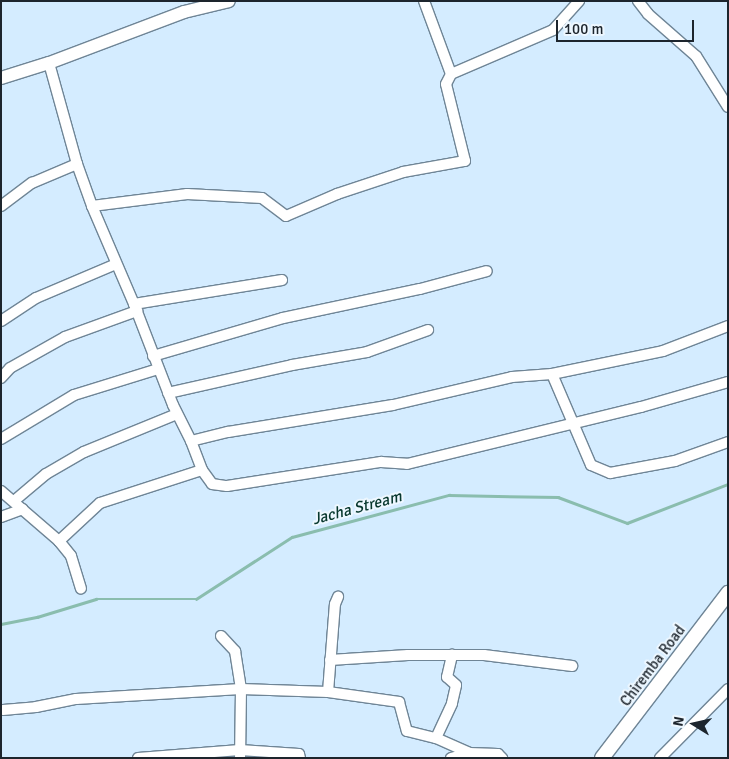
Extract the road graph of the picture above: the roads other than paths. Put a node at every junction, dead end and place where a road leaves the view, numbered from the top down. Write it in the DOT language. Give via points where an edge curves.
graph roads {
  1 [pos="230,1"];
  2 [pos="424,1"];
  3 [pos="579,1"];
  4 [pos="638,1"];
  5 [pos="48,63"];
  6 [pos="451,74"];
  7 [pos="1,78"];
  8 [pos="728,107"];
  9 [pos="77,164"];
  10 [pos="1,206"];
  11 [pos="92,206"];
  12 [pos="116,264"];
  13 [pos="487,271"];
  14 [pos="282,280"];
  15 [pos="136,308"];
  16 [pos="1,320"];
  17 [pos="728,326"];
  18 [pos="428,330"];
  19 [pos="153,356"];
  20 [pos="158,369"];
  21 [pos="552,374"];
  22 [pos="1,378"];
  23 [pos="728,382"];
  24 [pos="168,393"];
  25 [pos="177,414"];
  26 [pos="572,422"];
  27 [pos="1,439"];
  28 [pos="191,441"];
  29 [pos="728,442"];
  30 [pos="202,470"];
  31 [pos="1,491"];
  32 [pos="14,502"];
  33 [pos="23,509"];
  34 [pos="1,517"];
  35 [pos="59,541"];
  36 [pos="81,588"];
  37 [pos="728,593"];
  38 [pos="338,597"];
  39 [pos="221,636"];
  40 [pos="452,655"];
  41 [pos="330,660"];
  42 [pos="572,666"];
  43 [pos="241,689"];
  44 [pos="728,689"];
  45 [pos="328,692"];
  46 [pos="3,710"];
  47 [pos="436,738"];
  48 [pos="469,753"];
  49 [pos="240,754"];
  50 [pos="138,758"];
  51 [pos="300,758"];
  52 [pos="451,758"];
  53 [pos="502,758"];
  54 [pos="602,758"];
  55 [pos="660,758"];
  1 -- 5 [label="street" via="184,12"];
  2 -- 6 [label="street"];
  3 -- 6 [label="street" via="553,30"];
  4 -- 8 [label="street" via="648,14 696,56"];
  5 -- 7 [label="street"];
  5 -- 9 [label="street"];
  6 -- 11 [label="street" via="446,84 465,161 403,172 337,194 286,216 262,198 196,194"];
  9 -- 10 [label="street" via="32,183"];
  9 -- 11 [label="street"];
  11 -- 12 [label="street"];
  12 -- 15 [label="street"];
  12 -- 16 [label="street" via="36,298"];
  13 -- 19 [label="street" via="283,318"];
  14 -- 15 [label="street"];
  15 -- 19 [label="street"];
  15 -- 22 [label="street" via="64,337 10,368"];
  17 -- 21 [label="street" via="664,351"];
  18 -- 24 [label="street" via="367,352"];
  19 -- 20 [label="street"];
  20 -- 24 [label="street"];
  20 -- 27 [label="street" via="74,395"];
  21 -- 26 [label="street"];
  21 -- 28 [label="street" via="512,377 393,405"];
  23 -- 26 [label="street"];
  24 -- 25 [label="street"];
  25 -- 28 [label="street"];
  25 -- 32 [label="street" via="84,452 46,474"];
  26 -- 29 [label="street" via="591,465 610,473 674,460"];
  26 -- 30 [label="street" via="407,464 381,462 227,486 212,484"];
  28 -- 30 [label="street"];
  30 -- 35 [label="street" via="100,503"];
  31 -- 32 [label="street"];
  32 -- 33 [label="street"];
  33 -- 34 [label="street"];
  33 -- 35 [label="street"];
  35 -- 36 [label="street" via="71,556"];
  37 -- 54 [label="main road, Chiremba Road"];
  38 -- 41 [label="street"];
  39 -- 43 [label="street" via="235,651"];
  40 -- 41 [label="street"];
  40 -- 42 [label="street" via="498,655"];
  40 -- 47 [label="street" via="446,677 456,685 452,703"];
  41 -- 45 [label="street"];
  43 -- 45 [label="street"];
  43 -- 46 [label="street" via="76,699"];
  43 -- 49 [label="street"];
  44 -- 55 [label="street"];
  45 -- 47 [label="street" via="399,702 407,731"];
  47 -- 48 [label="street"];
  48 -- 52 [label="street"];
  48 -- 53 [label="street" via="498,754"];
  49 -- 50 [label="street"];
  49 -- 51 [label="street" via="299,754"];
}
